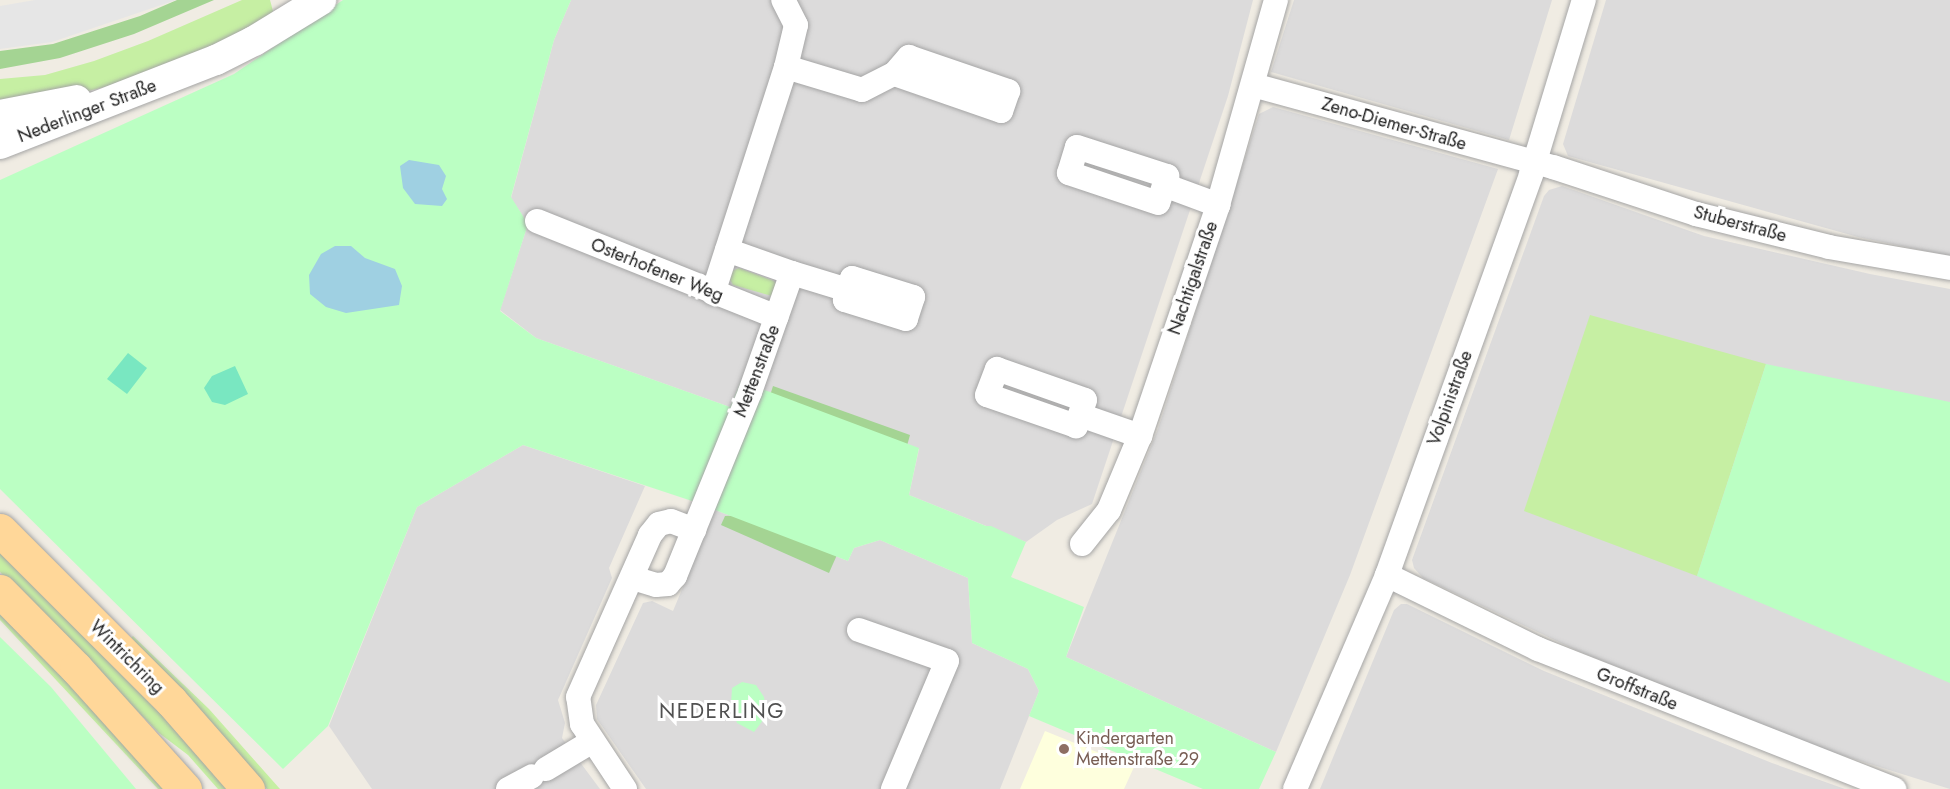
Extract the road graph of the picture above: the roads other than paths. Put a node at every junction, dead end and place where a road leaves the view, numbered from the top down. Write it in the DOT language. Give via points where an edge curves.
graph roads {
  1 [pos="321,0"];
  2 [pos="783,0"];
  3 [pos="1276,0"];
  4 [pos="1584,0"];
  5 [pos="786,67"];
  6 [pos="894,74"];
  7 [pos="173,78"];
  8 [pos="1253,85"];
  9 [pos="0,115"];
  10 [pos="0,144"];
  11 [pos="1534,163"];
  12 [pos="1164,185"];
  13 [pos="1218,205"];
  14 [pos="537,221"];
  15 [pos="727,250"];
  16 [pos="1950,268"];
  17 [pos="792,273"];
  18 [pos="848,290"];
  19 [pos="713,293"];
  20 [pos="777,317"];
  21 [pos="1080,415"];
  22 [pos="1140,436"];
  23 [pos="0,530"];
  24 [pos="694,530"];
  25 [pos="1082,544"];
  26 [pos="1387,575"];
  27 [pos="633,578"];
  28 [pos="0,591"];
  29 [pos="859,630"];
  30 [pos="591,742"];
  31 [pos="185,789"];
  32 [pos="249,789"];
  33 [pos="508,789"];
  34 [pos="626,789"];
  35 [pos="893,789"];
  36 [pos="1295,789"];
  37 [pos="1893,789"];
  1 -- 7 [label="street, Nederlinger Straße" via="254,41"];
  2 -- 5 [label="street" via="796,25"];
  3 -- 8 [label="street, Nachtigalstraße"];
  4 -- 11 [label="street, Volpinistraße"];
  5 -- 6 [label="street" via="862,90"];
  5 -- 15 [label="street"];
  7 -- 9 [label="street, Nederlinger Straße"];
  7 -- 10 [label="street, Nederlinger Straße"];
  8 -- 11 [label="street, Zeno-Diemer-Straße"];
  8 -- 13 [label="street, Nachtigalstraße"];
  11 -- 16 [label="street, Stuberstraße" via="1696,214 1829,248"];
  11 -- 26 [label="street, Volpinistraße"];
  12 -- 13 [label="street"];
  13 -- 22 [label="street, Nachtigalstraße"];
  14 -- 19 [label="street, Osterhofener Weg"];
  15 -- 17 [label="street"];
  15 -- 19 [label="street"];
  17 -- 18 [label="street"];
  17 -- 20 [label="street, Mettenstraße"];
  19 -- 20 [label="street, Osterhofener Weg"];
  20 -- 24 [label="street, Mettenstraße"];
  21 -- 22 [label="street"];
  22 -- 25 [label="street, Nachtigalstraße" via="1109,510"];
  23 -- 32 [label="main road, Wintrichring" via="171,701"];
  24 -- 27 [label="street, Mettenstraße" via="668,584 656,585"];
  24 -- 27 [label="street" via="671,522 660,524 650,535"];
  26 -- 36 [label="street, Volpinistraße"];
  26 -- 37 [label="street, Groffstraße" via="1538,649"];
  27 -- 30 [label="street" via="578,697 582,724"];
  28 -- 31 [label="main road"];
  29 -- 35 [label="street" via="947,661"];
  30 -- 33 [label="street"];
  30 -- 34 [label="street"];
}
